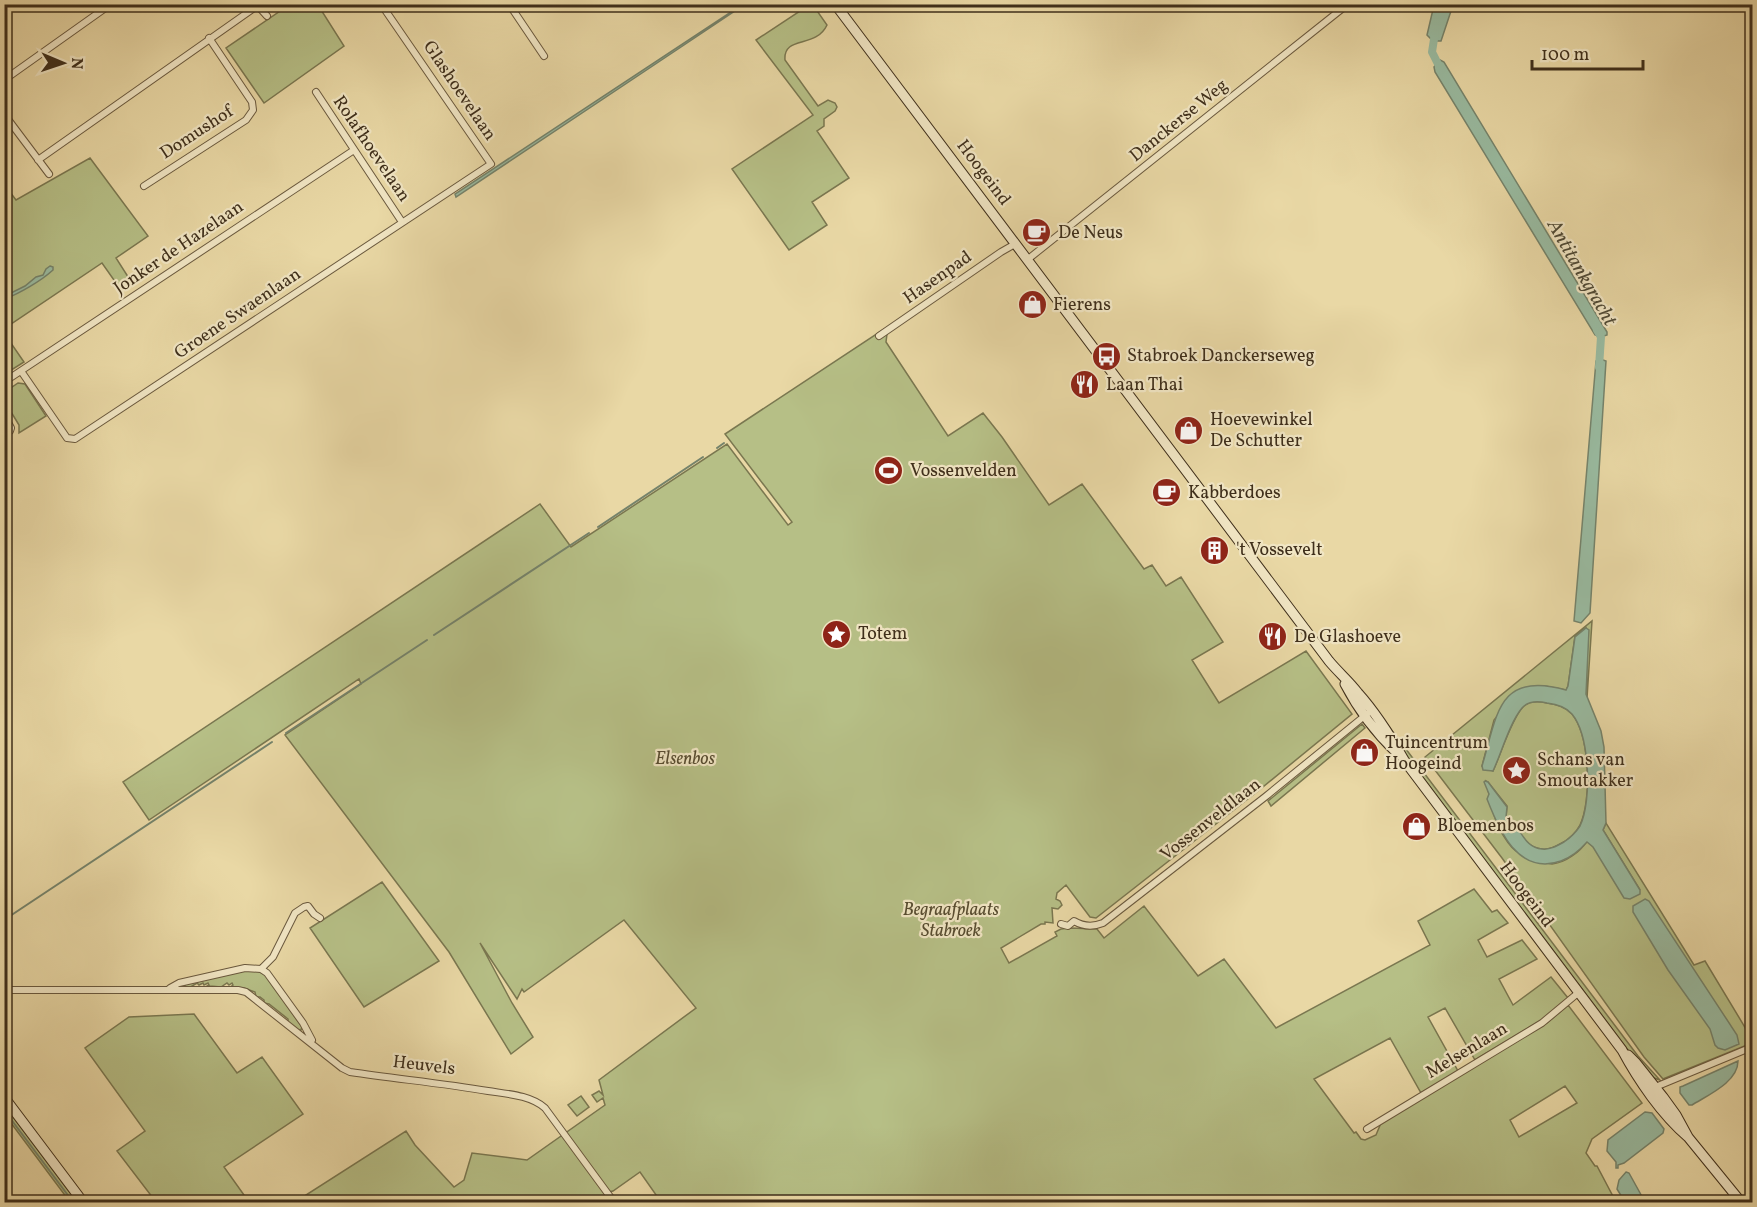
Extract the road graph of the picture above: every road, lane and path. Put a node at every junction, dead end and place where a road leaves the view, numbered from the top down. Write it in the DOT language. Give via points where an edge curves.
graph roads {
  1 [pos="111,4"];
  2 [pos="381,4"];
  3 [pos="509,4"];
  4 [pos="835,4"];
  5 [pos="1348,4"];
  6 [pos="256,5"];
  7 [pos="267,16"];
  8 [pos="209,38"];
  9 [pos="544,56"];
  10 [pos="4,80"];
  11 [pos="316,92"];
  12 [pos="4,114"];
  13 [pos="354,150"];
  14 [pos="38,160"];
  15 [pos="491,164"];
  16 [pos="49,174"];
  17 [pos="144,186"];
  18 [pos="402,222"];
  19 [pos="1015,244"];
  20 [pos="1027,260"];
  21 [pos="879,336"];
  22 [pos="21,371"];
  23 [pos="4,382"];
  24 [pos="4,415"];
  25 [pos="4,435"];
  26 [pos="1368,713"];
  27 [pos="320,918"];
  28 [pos="1060,924"];
  29 [pos="261,969"];
  30 [pos="168,989"];
  31 [pos="4,990"];
  32 [pos="1578,993"];
  33 [pos="313,1043"];
  34 [pos="1752,1047"];
  35 [pos="1652,1088"];
  36 [pos="4,1097"];
  37 [pos="1366,1129"];
  38 [pos="83,1203"];
  39 [pos="615,1203"];
  40 [pos="1741,1203"];
  1 -- 10 [label="street"];
  2 -- 15 [label="street, Glashoevelaan"];
  3 -- 9 [label="street"];
  4 -- 19 [label="main road, Hoogeind"];
  5 -- 20 [label="street, Danckerse Weg"];
  6 -- 7 [label="street"];
  6 -- 8 [label="street"];
  8 -- 14 [label="street"];
  8 -- 17 [label="street, Domushof" via="252,102 253,110 246,120"];
  11 -- 13 [label="street, Rolafhoevelaan"];
  12 -- 14 [label="street"];
  13 -- 18 [label="street, Rolafhoevelaan"];
  13 -- 22 [label="street, Jonker de Hazelaan"];
  14 -- 16 [label="street"];
  15 -- 18 [label="street, Groene Swaenlaan"];
  18 -- 22 [label="street, Groene Swaenlaan" via="75,439 67,438"];
  19 -- 20 [label="main road, Hoogeind"];
  19 -- 21 [label="street, Hasenpad"];
  20 -- 26 [label="main road, Hoogeind" via="1342,678 1358,692"];
  22 -- 23 [label="street, Jonker de Hazelaan"];
  24 -- 25 [label="street" via="11,428"];
  26 -- 28 [label="street, Vossenveldlaan" via="1103,923"];
  26 -- 32 [label="main road, Hoogeind" via="1393,741"];
  27 -- 29 [label="street" via="308,906 295,913 273,957"];
  29 -- 30 [label="street, Heuvels" via="245,968"];
  29 -- 33 [label="street, Heuvels" via="303,1023"];
  30 -- 31 [label="street, Heuvels"];
  30 -- 33 [label="street, Heuvels" via="246,992"];
  32 -- 35 [label="main road, Hoogeind"];
  32 -- 37 [label="street, Melsenlaan" via="1542,1023"];
  33 -- 39 [label="street, Heuvels" via="350,1072 453,1084 539,1103"];
  34 -- 35 [label="street"];
  35 -- 40 [label="main road, Hoogeind" via="1673,1110 1688,1137"];
  36 -- 38 [label="main road"];
}
